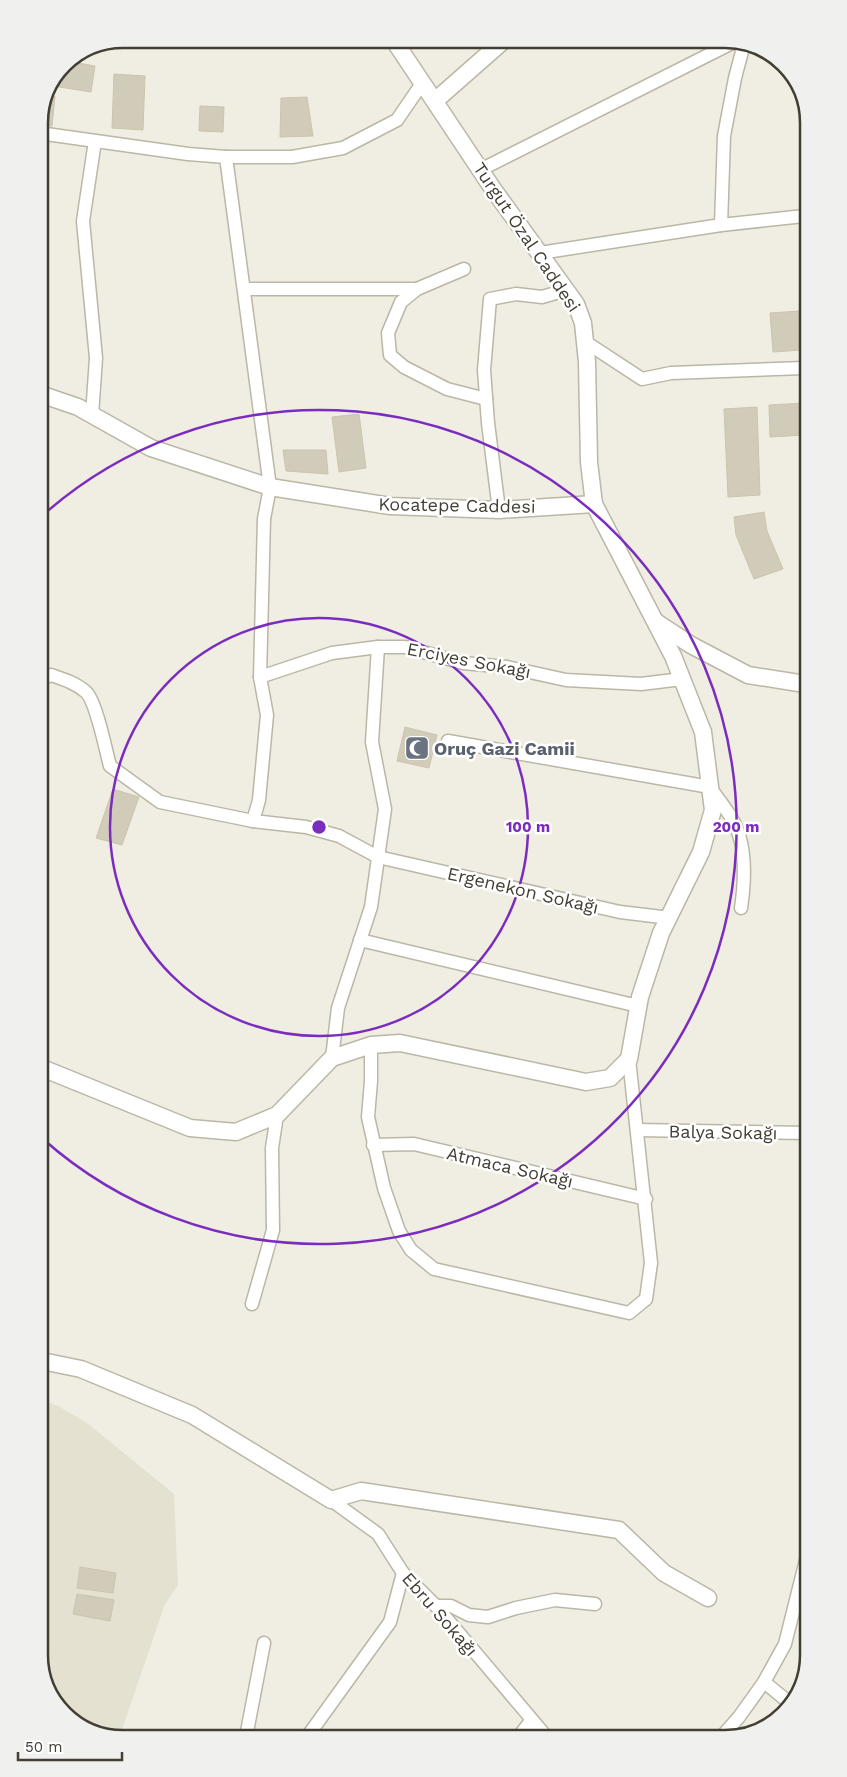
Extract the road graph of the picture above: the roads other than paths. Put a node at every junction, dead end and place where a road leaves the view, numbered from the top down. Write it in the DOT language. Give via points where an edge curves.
graph roads {
  1 [pos="399,47"];
  2 [pos="495,48"];
  3 [pos="722,48"];
  4 [pos="742,50"];
  5 [pos="423,82"];
  6 [pos="436,100"];
  7 [pos="48,135"];
  8 [pos="95,141"];
  9 [pos="226,157"];
  10 [pos="482,169"];
  11 [pos="800,216"];
  12 [pos="721,225"];
  13 [pos="540,253"];
  14 [pos="464,269"];
  15 [pos="244,289"];
  16 [pos="417,289"];
  17 [pos="566,290"];
  18 [pos="584,341"];
  19 [pos="800,368"];
  20 [pos="48,397"];
  21 [pos="486,399"];
  22 [pos="92,415"];
  23 [pos="270,486"];
  24 [pos="594,504"];
  25 [pos="500,510"];
  26 [pos="654,620"];
  27 [pos="378,647"];
  28 [pos="48,677"];
  29 [pos="260,677"];
  30 [pos="682,678"];
  31 [pos="800,683"];
  32 [pos="448,741"];
  33 [pos="710,787"];
  34 [pos="253,822"];
  35 [pos="378,857"];
  36 [pos="741,908"];
  37 [pos="670,918"];
  38 [pos="360,940"];
  39 [pos="638,1006"];
  40 [pos="371,1045"];
  41 [pos="332,1058"];
  42 [pos="629,1059"];
  43 [pos="47,1070"];
  44 [pos="276,1115"];
  45 [pos="638,1130"];
  46 [pos="800,1133"];
  47 [pos="373,1145"];
  48 [pos="646,1199"];
  49 [pos="252,1304"];
  50 [pos="47,1362"];
  51 [pos="331,1500"];
  52 [pos="403,1573"];
  53 [pos="800,1584"];
  54 [pos="708,1598"];
  55 [pos="595,1604"];
  56 [pos="436,1606"];
  57 [pos="264,1643"];
  58 [pos="764,1682"];
  59 [pos="785,1699"];
  60 [pos="531,1721"];
  61 [pos="247,1729"];
  62 [pos="312,1729"];
  63 [pos="728,1729"];
  64 [pos="524,1730"];
  65 [pos="540,1730"];
  1 -- 5 [label="street, Turgut Özal Caddesi"];
  2 -- 6 [label="street"];
  3 -- 10 [label="street"];
  4 -- 12 [label="street" via="724,136"];
  5 -- 6 [label="street, Turgut Özal Caddesi"];
  5 -- 9 [label="street" via="397,120 344,148 292,157"];
  6 -- 10 [label="street, Turgut Özal Caddesi"];
  7 -- 8 [label="street"];
  8 -- 9 [label="street"];
  8 -- 22 [label="street" via="83,221 96,358"];
  9 -- 15 [label="street"];
  10 -- 13 [label="street, Turgut Özal Caddesi"];
  11 -- 12 [label="street"];
  12 -- 13 [label="street"];
  13 -- 17 [label="street, Turgut Özal Caddesi"];
  14 -- 16 [label="street"];
  15 -- 16 [label="street"];
  15 -- 23 [label="street"];
  16 -- 21 [label="street" via="401,302 388,334 390,355 404,367 447,389"];
  17 -- 18 [label="street, Turgut Özal Caddesi" via="576,304"];
  17 -- 21 [label="street" via="542,297 516,294 490,298 484,370"];
  18 -- 19 [label="street" via="642,379 671,373"];
  18 -- 24 [label="street, Turgut Özal Caddesi"];
  20 -- 22 [label="street, Kocatepe Caddesi"];
  21 -- 25 [label="street"];
  22 -- 23 [label="street, Kocatepe Caddesi" via="151,448"];
  23 -- 25 [label="street, Kocatepe Caddesi" via="390,506"];
  23 -- 29 [label="street" via="264,518"];
  24 -- 25 [label="street, Kocatepe Caddesi"];
  24 -- 26 [label="street, Turgut Özal Caddesi"];
  26 -- 30 [label="street, Turgut Özal Caddesi"];
  26 -- 31 [label="street" via="691,645 748,675"];
  27 -- 29 [label="street, Erciyes Sokağı" via="332,654"];
  27 -- 30 [label="street, Erciyes Sokağı" via="405,647 463,662 507,667 566,680 641,684"];
  27 -- 35 [label="street" via="372,742 385,809"];
  28 -- 34 [label="street, Ergenekon Sokağı" via="68,681 88,693 110,766 160,802"];
  29 -- 34 [label="street" via="267,715 259,800"];
  30 -- 33 [label="street, Turgut Özal Caddesi" via="703,732"];
  32 -- 33 [label="street"];
  33 -- 36 [label="street" via="734,821 744,860"];
  33 -- 37 [label="street, Turgut Özal Caddesi" via="713,810 700,852"];
  34 -- 35 [label="street, Ergenekon Sokağı" via="306,827 339,836"];
  35 -- 37 [label="street, Ergenekon Sokağı" via="620,912"];
  35 -- 38 [label="street" via="371,907"];
  37 -- 39 [label="street, Turgut Özal Caddesi" via="660,933"];
  38 -- 39 [label="street"];
  38 -- 41 [label="street" via="338,1008"];
  39 -- 42 [label="street, Turgut Özal Caddesi"];
  40 -- 41 [label="street"];
  40 -- 42 [label="street" via="400,1044 586,1082 610,1078"];
  40 -- 47 [label="street" via="368,1117"];
  41 -- 44 [label="street"];
  42 -- 45 [label="street"];
  43 -- 44 [label="street" via="190,1128 236,1132"];
  44 -- 49 [label="street" via="272,1148 273,1230"];
  45 -- 46 [label="street, Balya Sokağı"];
  45 -- 48 [label="street"];
  47 -- 48 [label="street, Atmaca Sokağı" via="414,1144"];
  47 -- 48 [label="street" via="399,1231 411,1250 434,1269 629,1313 646,1298 648,1290 652,1263"];
  50 -- 51 [label="street" via="81,1369 192,1415"];
  51 -- 52 [label="street, Ebru Sokağı" via="378,1534"];
  51 -- 54 [label="street" via="361,1491 619,1530 664,1573"];
  52 -- 56 [label="street, Ebru Sokağı"];
  52 -- 62 [label="street" via="390,1622"];
  53 -- 58 [label="street" via="785,1644"];
  55 -- 56 [label="street" via="555,1600 488,1617 469,1615 451,1606"];
  56 -- 60 [label="street, Ebru Sokağı"];
  57 -- 61 [label="street"];
  58 -- 59 [label="street"];
  58 -- 63 [label="street"];
  60 -- 64 [label="street"];
  60 -- 65 [label="street, Ebru Sokağı"];
}
